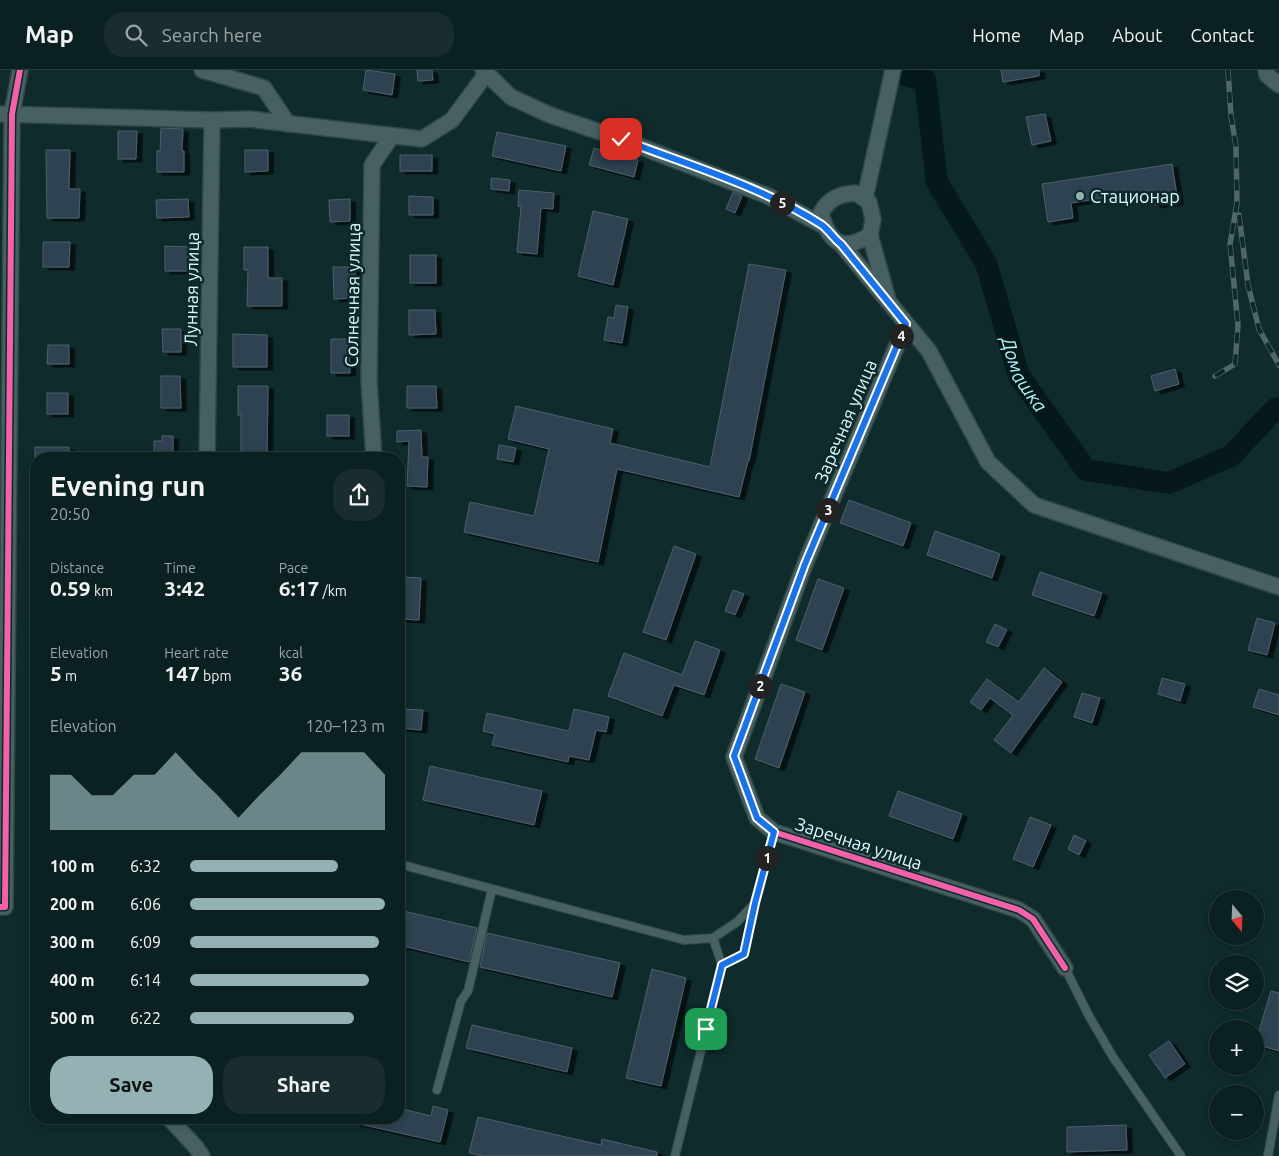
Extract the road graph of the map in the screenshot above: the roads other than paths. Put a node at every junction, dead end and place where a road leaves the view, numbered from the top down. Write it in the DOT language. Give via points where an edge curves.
graph roads {
  1 [pos="20,70"];
  2 [pos="202,70"];
  3 [pos="893,70"];
  4 [pos="1266,70"];
  5 [pos="484,72"];
  6 [pos="1279,85"];
  7 [pos="6,114"];
  8 [pos="212,120"];
  9 [pos="288,124"];
  10 [pos="391,137"];
  11 [pos="865,198"];
  12 [pos="824,226"];
  13 [pos="870,235"];
  14 [pos="841,244"];
  15 [pos="889,302"];
  16 [pos="906,324"];
  17 [pos="207,452"];
  18 [pos="374,452"];
  19 [pos="5,491"];
  20 [pos="1279,587"];
  21 [pos="774,832"];
  22 [pos="405,866"];
  23 [pos="492,889"];
  24 [pos="755,903"];
  25 [pos="2,907"];
  26 [pos="713,938"];
  27 [pos="722,965"];
  28 [pos="1065,968"];
  29 [pos="437,1090"];
  30 [pos="1279,1095"];
  31 [pos="175,1124"];
  32 [pos="202,1156"];
  33 [pos="675,1156"];
  34 [pos="1180,1156"];
  35 [pos="1268,1156"];
  1 -- 7 [label="street"];
  2 -- 9 [label="street" via="264,88"];
  3 -- 11 [label="street"];
  4 -- 6 [label="street" via="1267,75"];
  5 -- 10 [label="street" via="452,120 422,139"];
  5 -- 12 [label="street" via="511,97 550,115 768,196"];
  7 -- 8 [label="street"];
  7 -- 19 [label="street"];
  8 -- 9 [label="street" via="249,119"];
  8 -- 17 [label="street, Лунная улица"];
  9 -- 10 [label="street"];
  10 -- 18 [label="street, Солнечная улица" via="372,165 369,381"];
  11 -- 12 [label="street" via="856,193 841,194 826,203 821,213"];
  11 -- 13 [label="street" via="873,219"];
  12 -- 14 [label="street"];
  13 -- 14 [label="street" via="858,242"];
  13 -- 15 [label="street"];
  14 -- 15 [label="street"];
  15 -- 16 [label="street"];
  16 -- 20 [label="street" via="929,351 988,462 1034,505"];
  16 -- 21 [label="street, Заречная улица" via="805,564 734,756 757,818"];
  19 -- 25 [label="street"];
  21 -- 24 [label="lane"];
  21 -- 28 [label="street, Заречная улица" via="1020,910 1033,919"];
  22 -- 23 [label="lane"];
  23 -- 26 [label="lane" via="684,940"];
  23 -- 29 [label="lane" via="468,991 460,1001"];
  24 -- 26 [label="lane" via="737,922"];
  24 -- 27 [label="lane" via="744,954"];
  26 -- 27 [label="lane"];
  27 -- 33 [label="lane"];
  28 -- 34 [label="lane" via="1113,1057"];
  30 -- 35 [label="lane"];
  31 -- 32 [label="street"];
}
